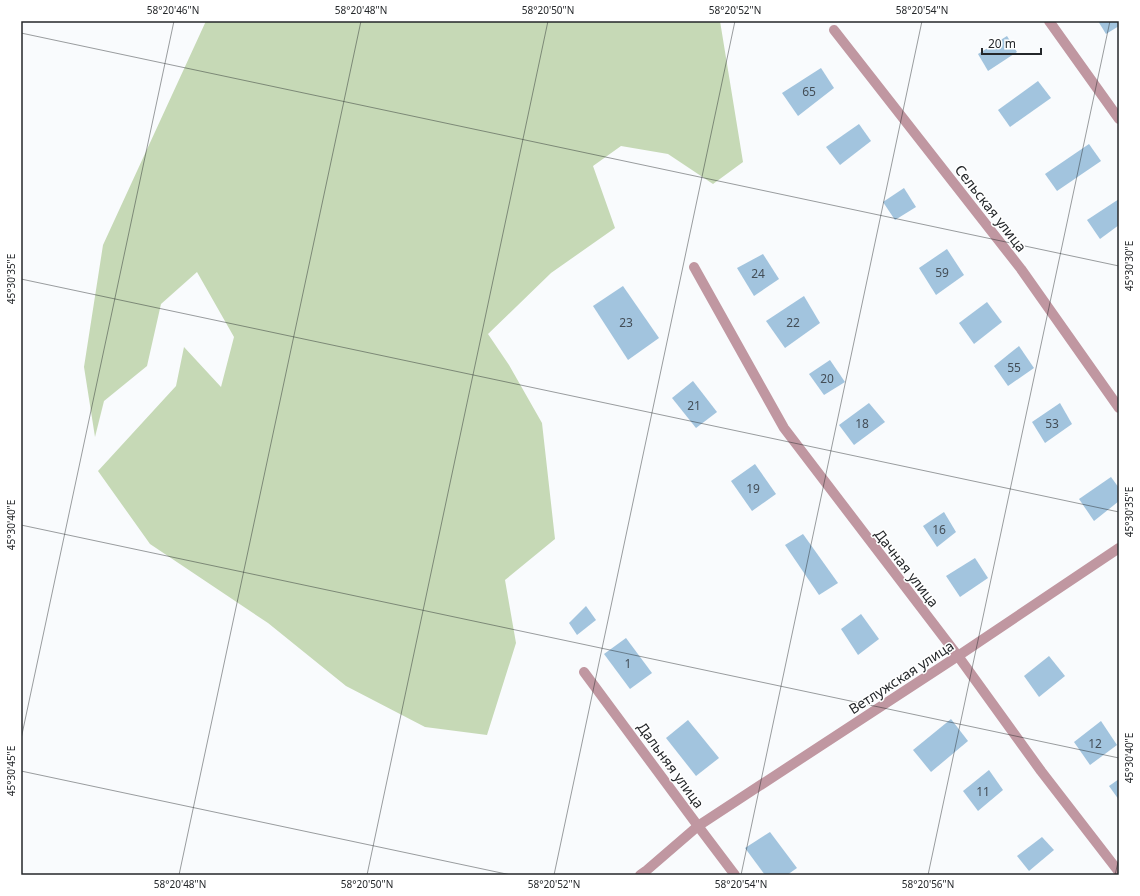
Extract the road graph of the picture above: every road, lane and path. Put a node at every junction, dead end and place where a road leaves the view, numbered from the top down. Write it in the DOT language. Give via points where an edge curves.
graph roads {
  1 [pos="1049,21"];
  2 [pos="834,30"];
  3 [pos="1119,119"];
  4 [pos="694,267"];
  5 [pos="1119,408"];
  6 [pos="1119,548"];
  7 [pos="958,656"];
  8 [pos="584,672"];
  9 [pos="698,826"];
  10 [pos="1119,872"];
  11 [pos="640,875"];
  12 [pos="735,875"];
  1 -- 3 [label="street"];
  2 -- 5 [label="street, Сельская улица" via="1020,270"];
  4 -- 7 [label="street, Дачная улица" via="784,428"];
  6 -- 7 [label="street, Ветлужская улица"];
  7 -- 9 [label="street, Ветлужская улица"];
  7 -- 10 [label="street, Дачная улица" via="1041,772"];
  8 -- 9 [label="street, Дальняя улица"];
  9 -- 11 [label="street, Ветлужская улица"];
  9 -- 12 [label="street, Дальняя улица"];
}
